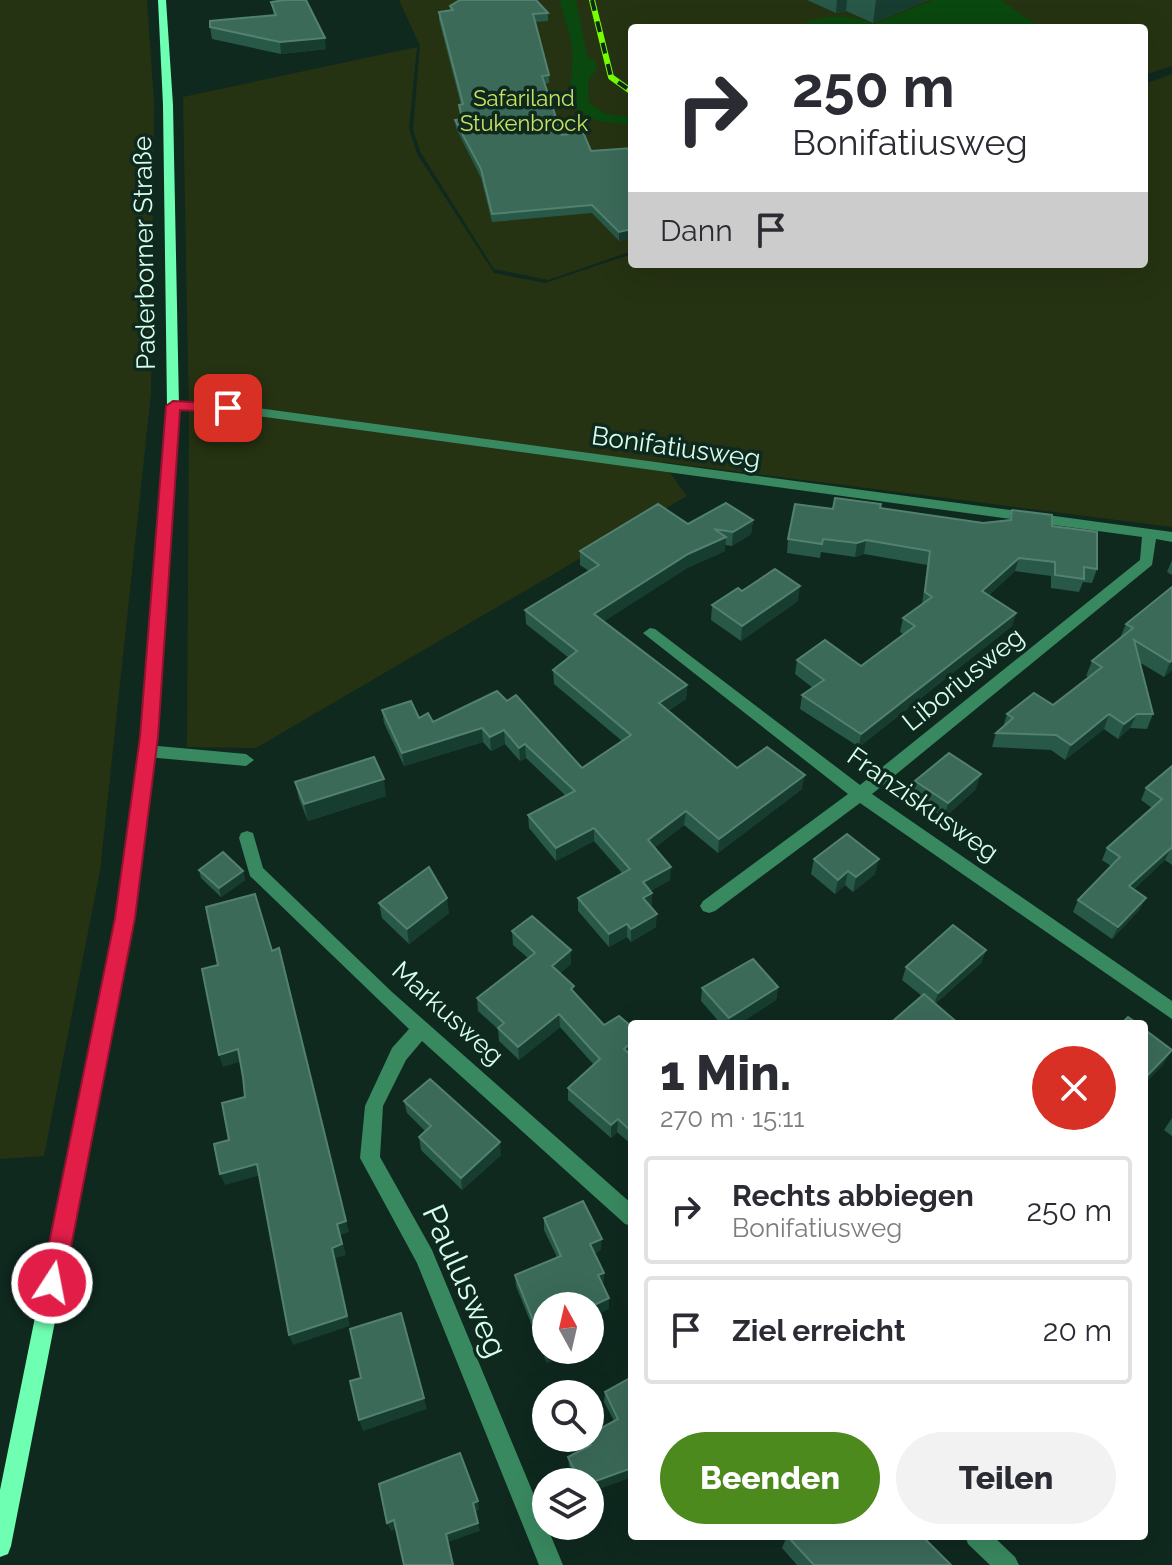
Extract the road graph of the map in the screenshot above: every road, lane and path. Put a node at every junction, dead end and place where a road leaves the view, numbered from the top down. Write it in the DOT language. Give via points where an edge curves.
graph roads {
  1 [pos="162,0"];
  2 [pos="173,406"];
  3 [pos="1149,534"];
  4 [pos="1172,537"];
  5 [pos="650,633"];
  6 [pos="147,751"];
  7 [pos="246,760"];
  8 [pos="860,794"];
  9 [pos="247,838"];
  10 [pos="709,906"];
  11 [pos="1172,1011"];
  12 [pos="421,1029"];
  13 [pos="628,1213"];
  14 [pos="980,1540"];
  15 [pos="0,1546"];
  16 [pos="551,1565"];
  17 [pos="1007,1565"];
  1 -- 2 [label="main road, Paderborner Straße"];
  2 -- 3 [label="street, Bonifatiusweg" via="228,408"];
  2 -- 6 [label="main road, Paderborner Straße"];
  3 -- 4 [label="street, Bonifatiusweg"];
  3 -- 8 [label="street, Liboriusweg" via="1147,562"];
  5 -- 8 [label="street, Franziskusweg"];
  6 -- 7 [label="street"];
  6 -- 15 [label="main road, Paderborner Straße" via="125,918"];
  8 -- 10 [label="street, Liboriusweg"];
  8 -- 11 [label="street, Franziskusweg"];
  9 -- 12 [label="street, Markusweg" via="256,871"];
  12 -- 13 [label="street, Markusweg"];
  12 -- 16 [label="street, Paulusweg" via="399,1054 374,1106 370,1158 425,1257"];
  14 -- 17 [label="street"];
}
